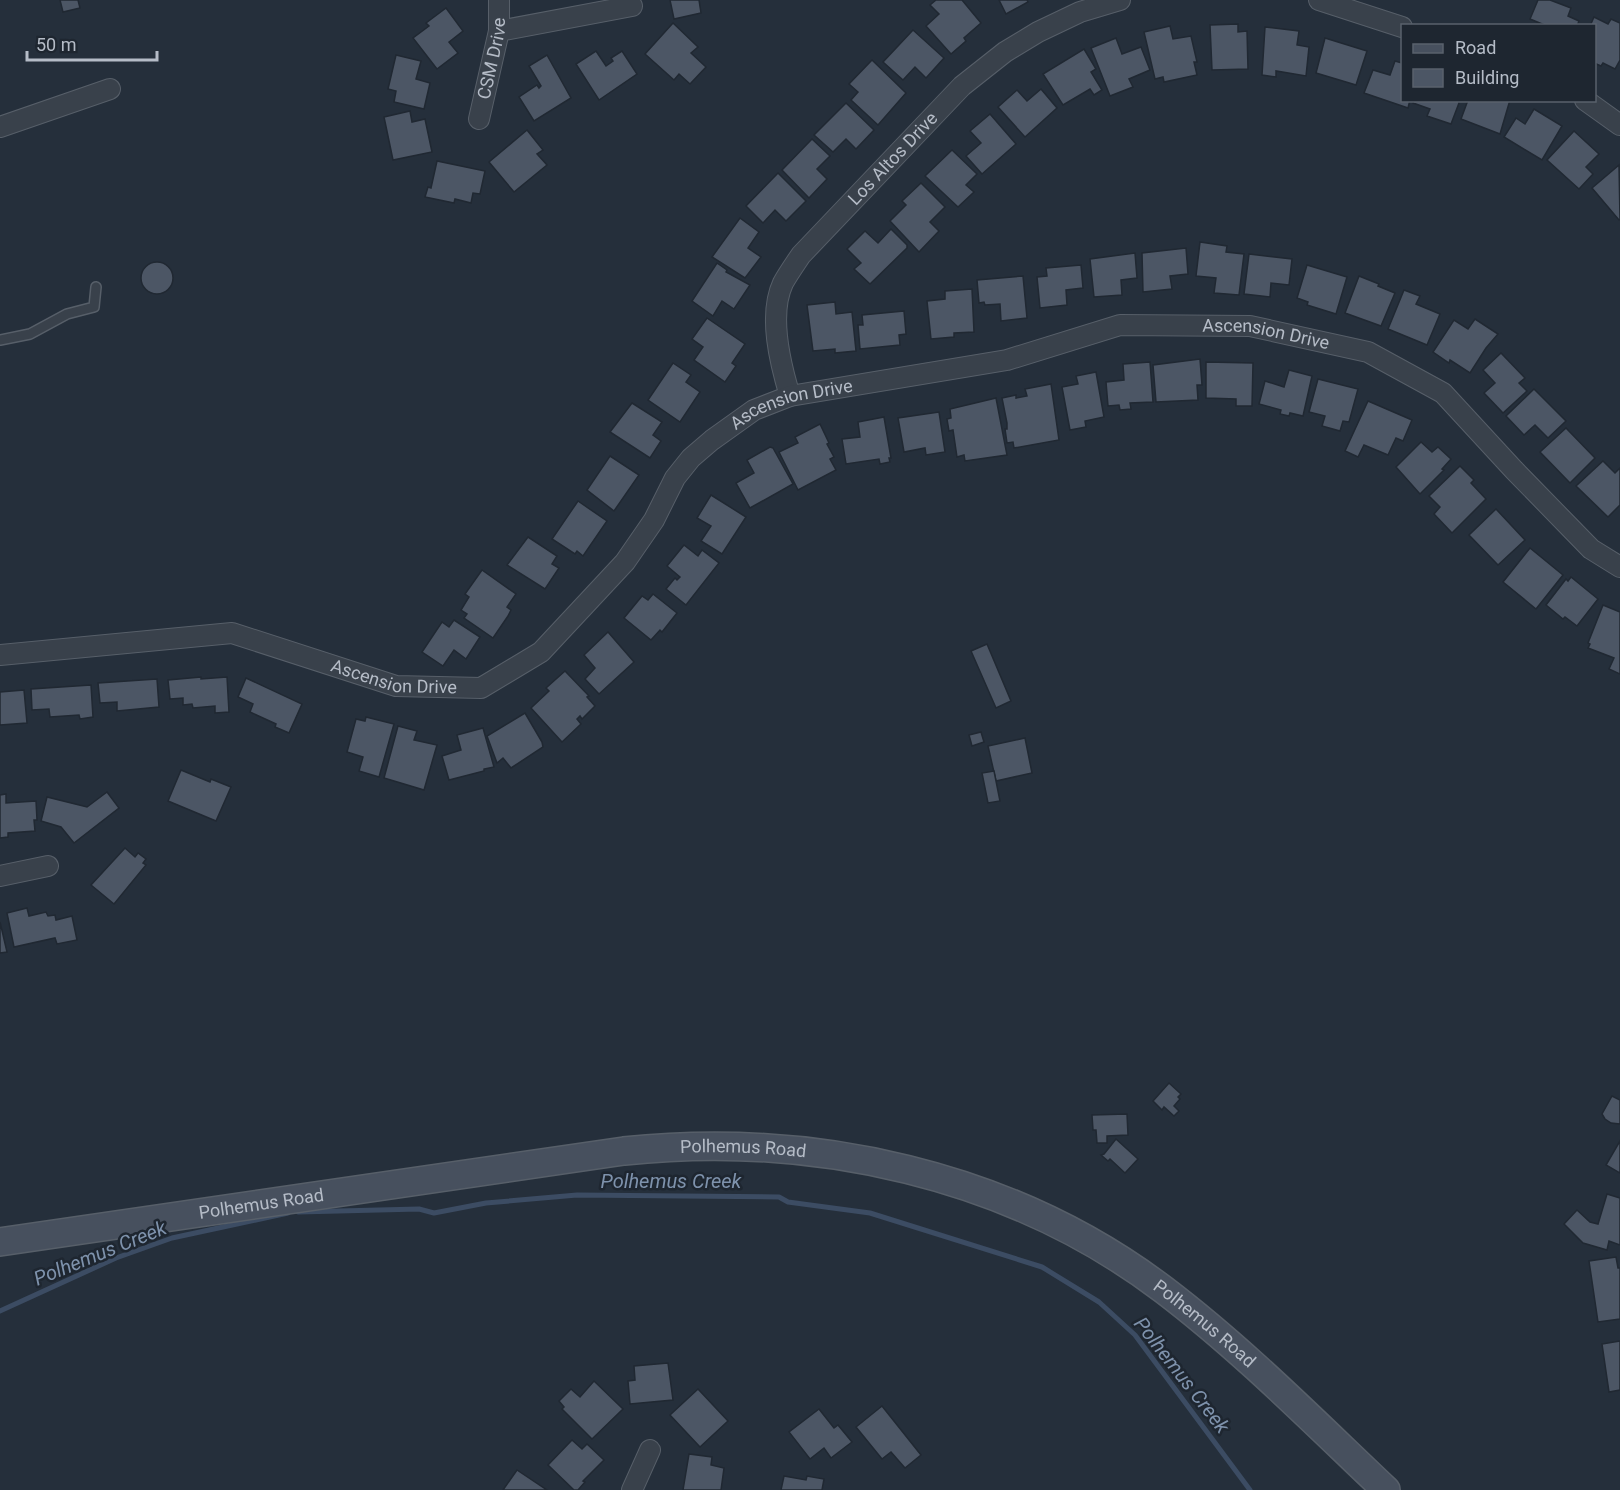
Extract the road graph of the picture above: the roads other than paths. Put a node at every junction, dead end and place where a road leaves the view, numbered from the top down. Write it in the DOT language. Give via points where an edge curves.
graph roads {
  1 [pos="500,0"];
  2 [pos="1120,0"];
  3 [pos="1319,0"];
  4 [pos="632,6"];
  5 [pos="1401,27"];
  6 [pos="499,31"];
  7 [pos="110,89"];
  8 [pos="1588,102"];
  9 [pos="479,118"];
  10 [pos="1620,125"];
  11 [pos="0,127"];
  12 [pos="96,287"];
  13 [pos="0,340"];
  14 [pos="790,396"];
  15 [pos="1620,567"];
  16 [pos="0,655"];
  17 [pos="48,866"];
  18 [pos="0,876"];
  19 [pos="0,1242"];
  20 [pos="650,1450"];
  21 [pos="632,1490"];
  22 [pos="1386,1490"];
  1 -- 6 [label="street, CSM Drive"];
  2 -- 14 [label="street, Los Altos Drive" via="1080,12 1005,52 970,80 801,255 783,285 776,318 781,367"];
  3 -- 5 [label="street"];
  4 -- 6 [label="street"];
  6 -- 9 [label="street, CSM Drive"];
  7 -- 11 [label="street"];
  8 -- 10 [label="street"];
  12 -- 13 [label="lane" via="94,307 67,314 30,334"];
  14 -- 15 [label="street, Ascension Drive" via="1007,360 1120,325 1250,326 1368,352 1443,393 1591,549"];
  14 -- 16 [label="street, Ascension Drive" via="754,410 691,458 625,562 541,652 481,688 396,686 232,633"];
  17 -- 18 [label="street"];
  19 -- 22 [label="main road, Polhemus Road" via="624,1151 705,1145 782,1148 857,1158 926,1174 990,1195 1079,1236 1136,1270 1243,1355"];
  20 -- 21 [label="street"];
}
